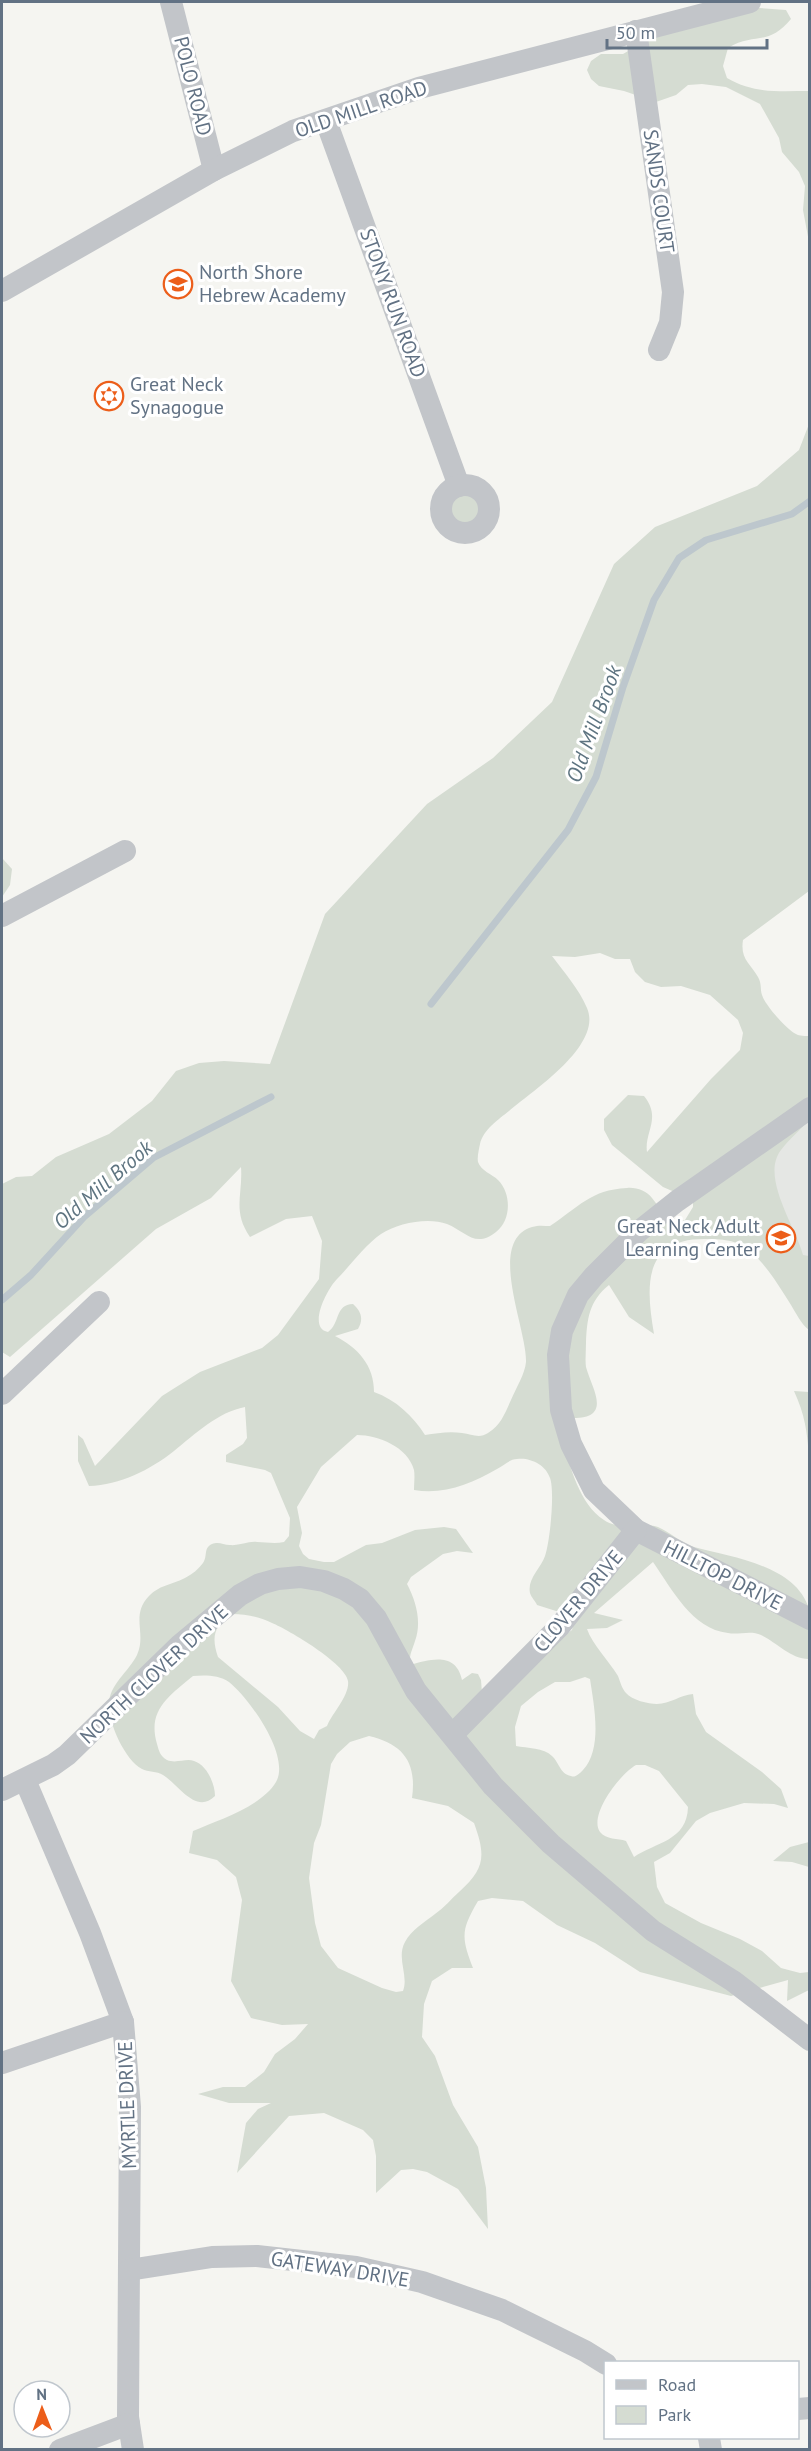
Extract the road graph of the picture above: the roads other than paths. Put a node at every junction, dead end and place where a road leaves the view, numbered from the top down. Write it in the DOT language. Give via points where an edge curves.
graph roads {
  1 [pos="171,2"];
  2 [pos="750,2"];
  3 [pos="636,31"];
  4 [pos="326,120"];
  5 [pos="214,170"];
  6 [pos="2,291"];
  7 [pos="659,350"];
  8 [pos="459,486"];
  9 [pos="125,851"];
  10 [pos="2,916"];
  11 [pos="810,1108"];
  12 [pos="99,1302"];
  13 [pos="2,1394"];
  14 [pos="636,1530"];
  15 [pos="810,1619"];
  16 [pos="453,1734"];
  17 [pos="25,1779"];
  18 [pos="2,1791"];
  19 [pos="123,2022"];
  20 [pos="810,2040"];
  21 [pos="2,2063"];
  22 [pos="129,2270"];
  23 [pos="604,2363"];
  24 [pos="129,2424"];
  25 [pos="60,2450"];
  26 [pos="133,2450"];
  1 -- 5 [label="street, POLO ROAD"];
  2 -- 3 [label="street, OLD MILL ROAD"];
  3 -- 4 [label="street, OLD MILL ROAD" via="419,88"];
  3 -- 7 [label="street, SANDS COURT" via="673,292 670,323"];
  4 -- 5 [label="street, OLD MILL ROAD" via="293,131"];
  4 -- 8 [label="street, STONY RUN ROAD"];
  5 -- 6 [label="street, OLD MILL ROAD"];
  9 -- 10 [label="street"];
  11 -- 14 [label="street, CLOVER DRIVE" via="638,1232 578,1295 562,1331 558,1355 561,1410 571,1444 594,1490"];
  12 -- 13 [label="street"];
  14 -- 15 [label="street, HILLTOP DRIVE"];
  14 -- 16 [label="street, CLOVER DRIVE" via="560,1626"];
  16 -- 17 [label="street, NORTH CLOVER DRIVE" via="416,1691 376,1618 360,1599 324,1581 278,1579 240,1595 180,1645 67,1755"];
  16 -- 20 [label="street" via="493,1786 596,1884 653,1931 733,1981"];
  17 -- 18 [label="street, NORTH CLOVER DRIVE"];
  17 -- 19 [label="street, MYRTLE DRIVE"];
  19 -- 21 [label="street"];
  19 -- 22 [label="street, MYRTLE DRIVE" via="130,2107"];
  22 -- 23 [label="street, GATEWAY DRIVE" via="212,2257 257,2256 356,2267 423,2282 502,2310"];
  22 -- 24 [label="street, MYRTLE DRIVE"];
  24 -- 25 [label="street"];
  24 -- 26 [label="street, MYRTLE DRIVE"];
}
